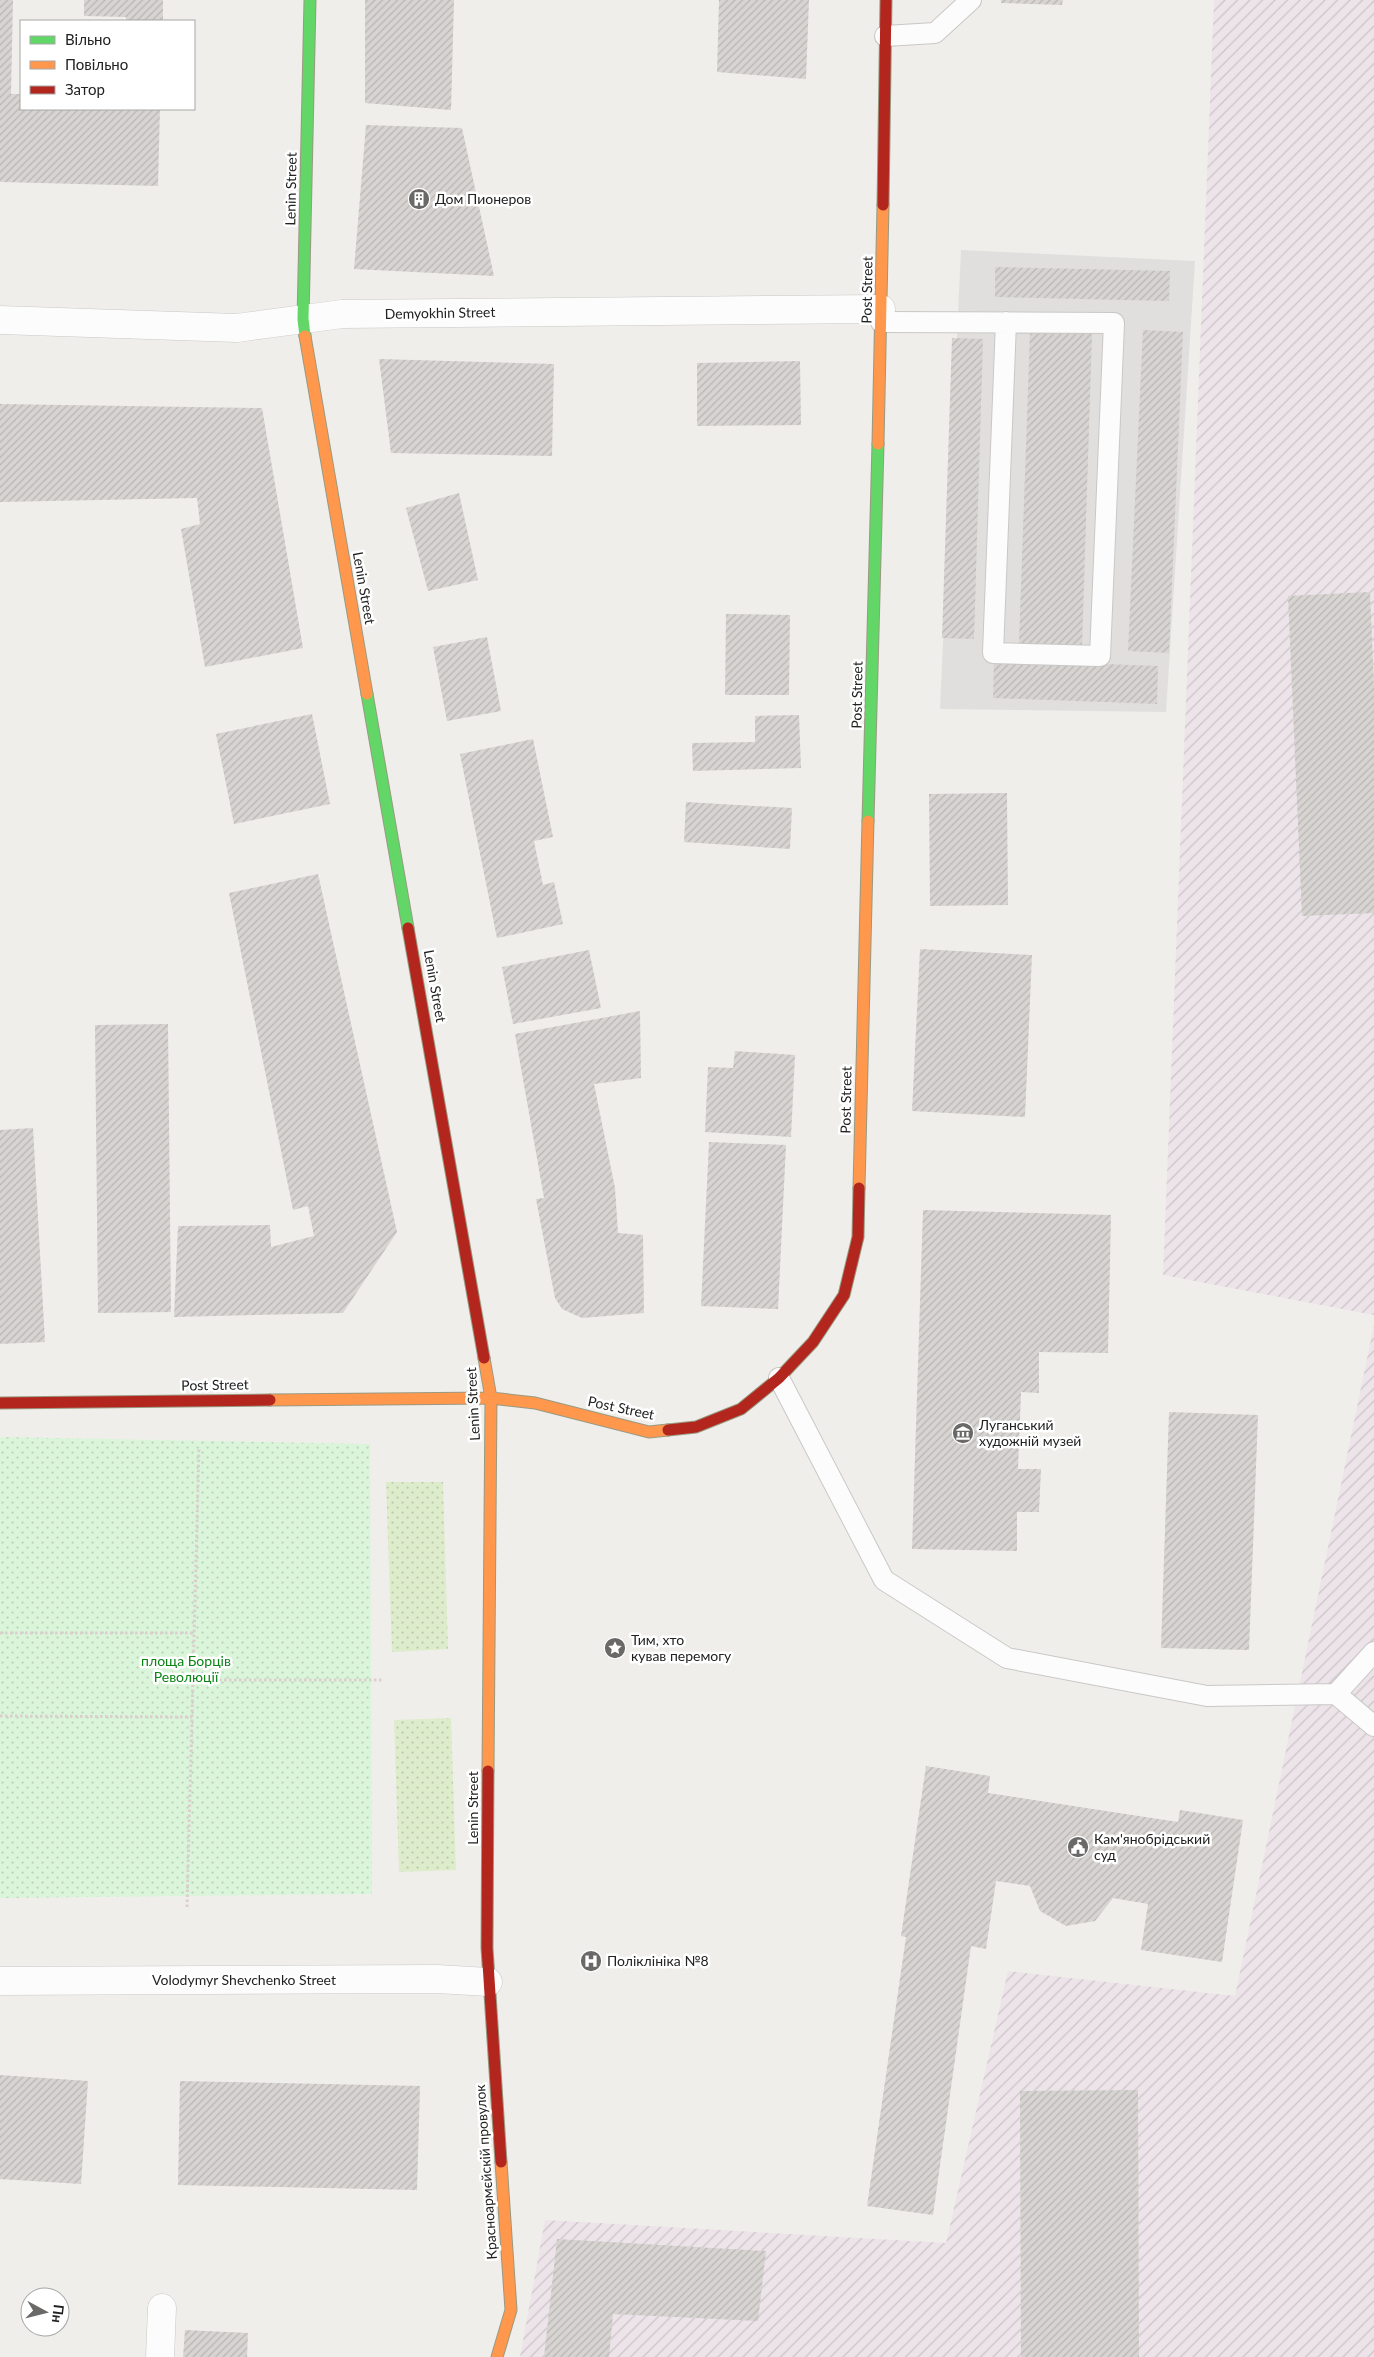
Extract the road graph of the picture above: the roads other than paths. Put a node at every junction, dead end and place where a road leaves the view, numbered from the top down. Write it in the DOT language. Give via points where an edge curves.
graph roads {
  1 [pos="310,0"];
  2 [pos="886,0"];
  3 [pos="971,0"];
  4 [pos="885,36"];
  5 [pos="881,316"];
  6 [pos="303,319"];
  7 [pos="0,320"];
  8 [pos="1006,322"];
  9 [pos="779,1378"];
  10 [pos="491,1398"];
  11 [pos="0,1403"];
  12 [pos="1374,1652"];
  13 [pos="1336,1694"];
  14 [pos="1374,1726"];
  15 [pos="0,1981"];
  16 [pos="488,1982"];
  17 [pos="162,2308"];
  18 [pos="160,2357"];
  19 [pos="497,2357"];
  1 -- 6 [label="street, Lenin Street"];
  2 -- 4 [label="street, Post Street"];
  3 -- 4 [label="lane" via="935,33"];
  4 -- 5 [label="street, Post Street"];
  5 -- 6 [label="street, Demyokhin Street" via="342,314"];
  5 -- 8 [label="lane"];
  5 -- 9 [label="street, Post Street" via="858,1238 844,1295 813,1342"];
  6 -- 7 [label="street, Demyokhin Street" via="237,328"];
  6 -- 10 [label="street, Lenin Street"];
  8 -- 8 [label="lane" via="993,653 1100,656 1114,323"];
  9 -- 10 [label="street, Post Street" via="741,1409 696,1427 649,1432 534,1403"];
  9 -- 13 [label="lane" via="884,1580 1007,1658 1207,1696"];
  10 -- 11 [label="street, Post Street"];
  10 -- 16 [label="street, Lenin Street"];
  12 -- 13 [label="lane"];
  13 -- 14 [label="lane"];
  15 -- 16 [label="street, Volodymyr Shevchenko Street" via="437,1979"];
  16 -- 19 [label="street, Красноармєйскій провулок" via="511,2310"];
  17 -- 18 [label="street"];
}
